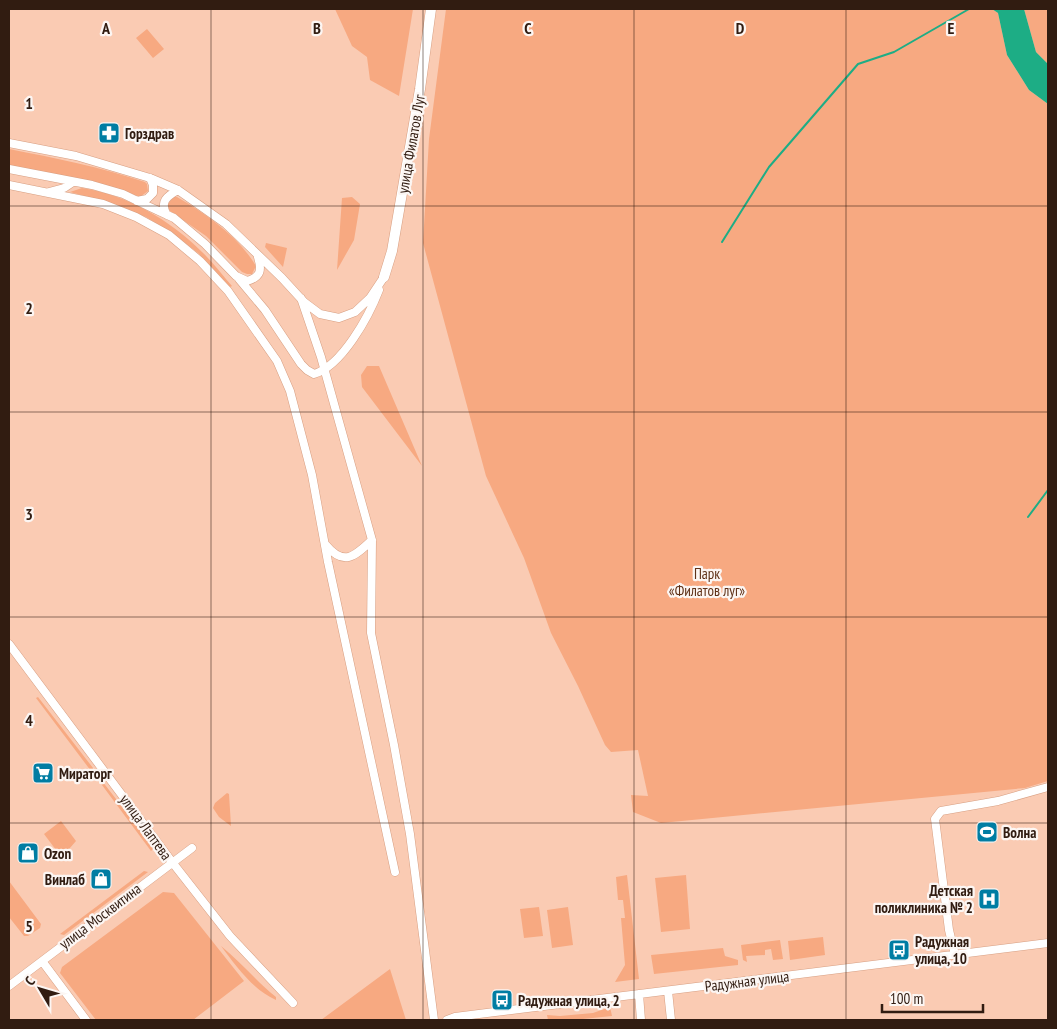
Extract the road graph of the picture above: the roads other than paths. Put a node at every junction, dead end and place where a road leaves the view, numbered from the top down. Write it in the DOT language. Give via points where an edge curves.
graph roads {
  1 [pos="431,9"];
  2 [pos="9,143"];
  3 [pos="9,169"];
  4 [pos="150,178"];
  5 [pos="73,182"];
  6 [pos="9,185"];
  7 [pos="178,190"];
  8 [pos="42,192"];
  9 [pos="137,201"];
  10 [pos="166,215"];
  11 [pos="257,255"];
  12 [pos="236,276"];
  13 [pos="384,277"];
  14 [pos="300,298"];
  15 [pos="372,540"];
  16 [pos="324,543"];
  17 [pos="9,644"];
  18 [pos="1048,787"];
  19 [pos="192,848"];
  20 [pos="172,862"];
  21 [pos="395,872"];
  22 [pos="1048,943"];
  23 [pos="955,955"];
  24 [pos="42,961"];
  25 [pos="9,986"];
  26 [pos="668,991"];
  27 [pos="639,994"];
  28 [pos="293,1003"];
  29 [pos="86,1020"];
  30 [pos="434,1020"];
  31 [pos="447,1020"];
  32 [pos="641,1020"];
  33 [pos="671,1020"];
  1 -- 13 [label="street, улица Филатов Луг" via="392,251"];
  2 -- 4 [label="street, улица Филатов Луг" via="76,156"];
  3 -- 5 [label="street"];
  4 -- 7 [label="street, улица Филатов Луг"];
  4 -- 9 [label="street" via="153,192 147,199"];
  5 -- 8 [label="street" via="64,188"];
  5 -- 9 [label="street" via="123,194"];
  6 -- 8 [label="street"];
  7 -- 10 [label="street" via="164,201"];
  7 -- 11 [label="street, улица Филатов Луг" via="226,224"];
  8 -- 16 [label="street" via="103,204 136,216 169,235 228,291 277,361 290,391 312,475"];
  9 -- 10 [label="street"];
  10 -- 12 [label="street" via="205,244"];
  11 -- 12 [label="street" via="261,266 255,278 247,281"];
  11 -- 14 [label="street, улица Филатов Луг"];
  12 -- 13 [label="street, улица Филатов Луг" via="265,310 301,364 314,374 328,368 358,330 374,305"];
  13 -- 14 [label="street, улица Филатов Луг" via="370,298 355,312 338,318 320,314"];
  14 -- 15 [label="street" via="321,357"];
  15 -- 16 [label="street" via="352,557 342,558 333,554"];
  15 -- 30 [label="street" via="371,633 410,834"];
  16 -- 21 [label="street"];
  17 -- 20 [label="street, улица Лаптева"];
  18 -- 23 [label="street" via="998,801 941,811 935,819"];
  19 -- 20 [label="street, улица Москвитина"];
  20 -- 24 [label="street, улица Москвитина"];
  20 -- 28 [label="street, улица Лаптева" via="230,936"];
  22 -- 23 [label="street, Радужная улица"];
  23 -- 26 [label="street, Радужная улица"];
  24 -- 25 [label="street, улица Москвитина"];
  24 -- 29 [label="street"];
  26 -- 27 [label="street, Радужная улица"];
  26 -- 33 [label="street"];
  27 -- 31 [label="street, Радужная улица"];
  27 -- 32 [label="street"];
}
